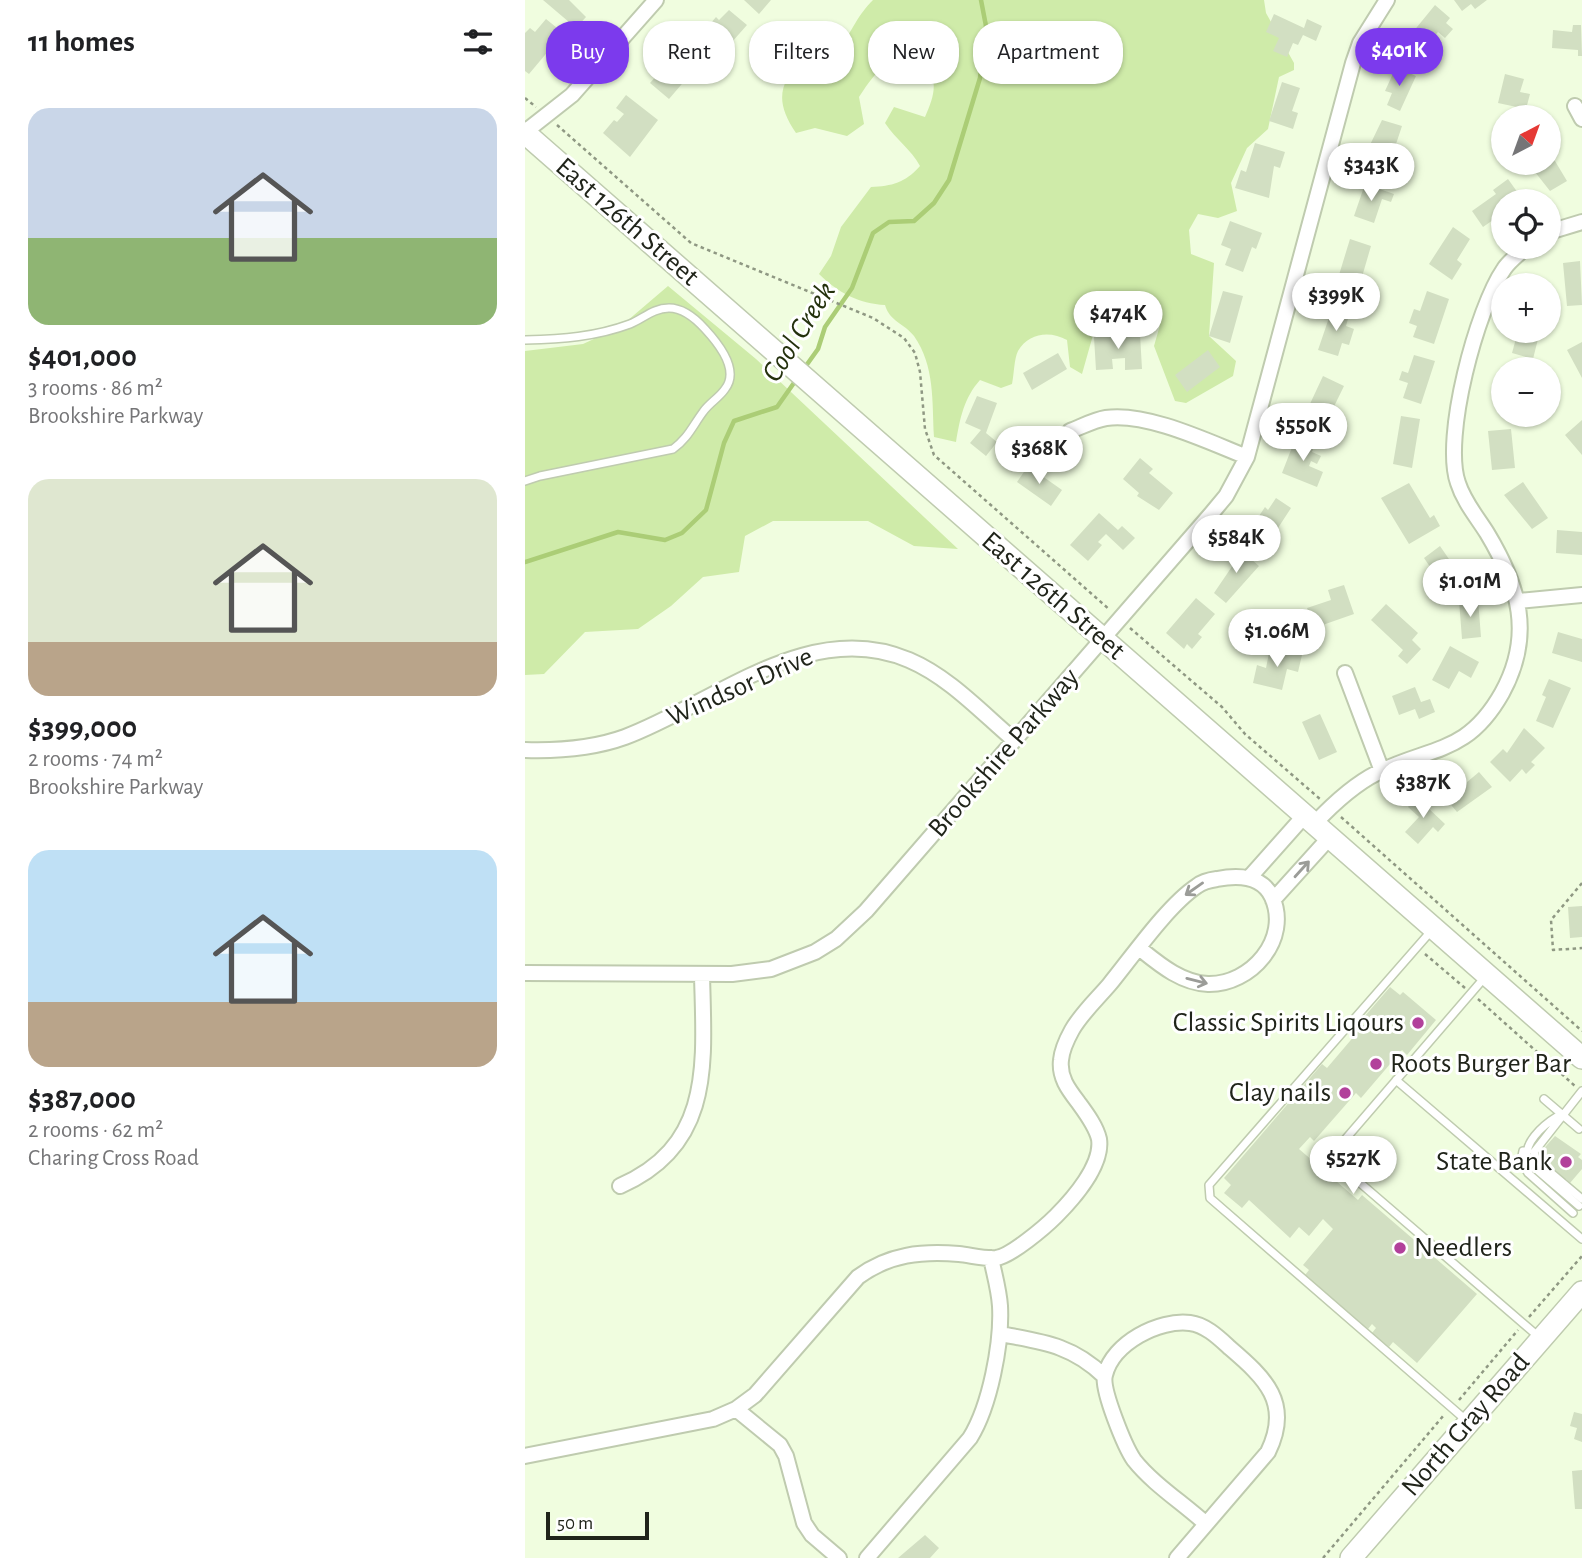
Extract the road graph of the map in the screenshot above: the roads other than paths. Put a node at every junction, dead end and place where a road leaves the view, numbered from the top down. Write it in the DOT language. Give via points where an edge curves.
graph roads {
  1 [pos="656,0"];
  2 [pos="1387,0"];
  3 [pos="1575,106"];
  4 [pos="1582,119"];
  5 [pos="525,133"];
  6 [pos="1582,222"];
  7 [pos="1561,228"];
  8 [pos="1513,259"];
  9 [pos="525,340"];
  10 [pos="1070,431"];
  11 [pos="1247,457"];
  12 [pos="525,481"];
  13 [pos="1582,595"];
  14 [pos="1518,601"];
  15 [pos="1102,639"];
  16 [pos="1345,673"];
  17 [pos="1014,740"];
  18 [pos="525,750"];
  19 [pos="1382,771"];
  20 [pos="1317,825"];
  21 [pos="1249,878"];
  22 [pos="1273,900"];
  23 [pos="1432,929"];
  24 [pos="1139,948"];
  25 [pos="525,973"];
  26 [pos="702,975"];
  27 [pos="1485,977"];
  28 [pos="1582,1058"];
  29 [pos="1396,1080"];
  30 [pos="1582,1091"];
  31 [pos="1544,1099"];
  32 [pos="1562,1114"];
  33 [pos="1579,1129"];
  34 [pos="620,1186"];
  35 [pos="1578,1206"];
  36 [pos="1582,1239"];
  37 [pos="991,1258"];
  38 [pos="1582,1292"];
  39 [pos="1000,1334"];
  40 [pos="1541,1338"];
  41 [pos="1104,1376"];
  42 [pos="736,1409"];
  43 [pos="1468,1422"];
  44 [pos="525,1456"];
  45 [pos="1206,1524"];
  46 [pos="839,1558"];
  47 [pos="867,1558"];
  48 [pos="1177,1558"];
  49 [pos="1351,1558"];
  1 -- 5 [label="street" via="572,96"];
  2 -- 11 [label="street, Brookshire Parkway" via="1353,63"];
  3 -- 4 [label="street"];
  5 -- 15 [label="street, East 126th Street"];
  6 -- 7 [label="street"];
  8 -- 14 [label="street" via="1487,303 1452,442 1457,482 1509,570"];
  9 -- 12 [label="lane" via="585,337 669,308 698,321 724,355 730,372 726,388 702,412 688,438 673,449"];
  10 -- 11 [label="street" via="1105,418 1132,419"];
  11 -- 15 [label="street, Brookshire Parkway" via="1226,496"];
  13 -- 14 [label="street"];
  14 -- 19 [label="street" via="1512,671 1492,708 1463,740"];
  15 -- 17 [label="street, Brookshire Parkway"];
  15 -- 20 [label="street, East 126th Street"];
  16 -- 19 [label="street"];
  17 -- 18 [label="street, Windsor Drive" via="927,669 890,653 854,648 789,659 607,743 572,750"];
  17 -- 26 [label="street, Brookshire Parkway" via="866,911 836,939 771,969"];
  19 -- 20 [label="street" via="1330,807"];
  20 -- 21 [label="street"];
  22 -- 20 [label="street, one-way"];
  20 -- 23 [label="street, East 126th Street"];
  21 -- 22 [label="street" via="1264,885"];
  21 -- 24 [label="street, one-way" via="1213,879 1198,885"];
  24 -- 22 [label="street, one-way" via="1164,969 1191,980 1207,984 1244,976 1272,943"];
  23 -- 27 [label="street, East 126th Street"];
  23 -- 43 [label="lane" via="1209,1185 1210,1198"];
  24 -- 37 [label="street" via="1073,1027 1061,1059 1061,1075 1099,1139 1093,1166 1055,1217 1004,1255"];
  25 -- 26 [label="street, Brookshire Parkway"];
  26 -- 34 [label="street" via="702,1080 693,1116 661,1162"];
  27 -- 28 [label="street, East 126th Street"];
  27 -- 29 [label="lane"];
  29 -- 36 [label="lane"];
  29 -- 40 [label="lane" via="1330,1157"];
  30 -- 32 [label="lane"];
  31 -- 32 [label="lane"];
  32 -- 33 [label="lane"];
  32 -- 35 [label="lane" via="1535,1148 1534,1156"];
  32 -- 35 [label="lane" via="1526,1148 1529,1163"];
  37 -- 39 [label="street" via="1000,1303"];
  37 -- 42 [label="street" via="931,1252 907,1254 873,1266 755,1395"];
  38 -- 40 [label="street, North Gray Road"];
  39 -- 41 [label="street" via="1067,1349"];
  39 -- 47 [label="street" via="974,1430"];
  40 -- 43 [label="street, North Gray Road"];
  41 -- 45 [label="street" via="1132,1457"];
  41 -- 45 [label="street" via="1109,1365 1152,1326 1193,1323 1212,1332 1272,1390 1277,1415 1274,1440"];
  42 -- 44 [label="street" via="713,1419"];
  42 -- 46 [label="street" via="780,1445 804,1523 811,1535"];
  43 -- 49 [label="street, North Gray Road"];
  45 -- 48 [label="street"];
}
